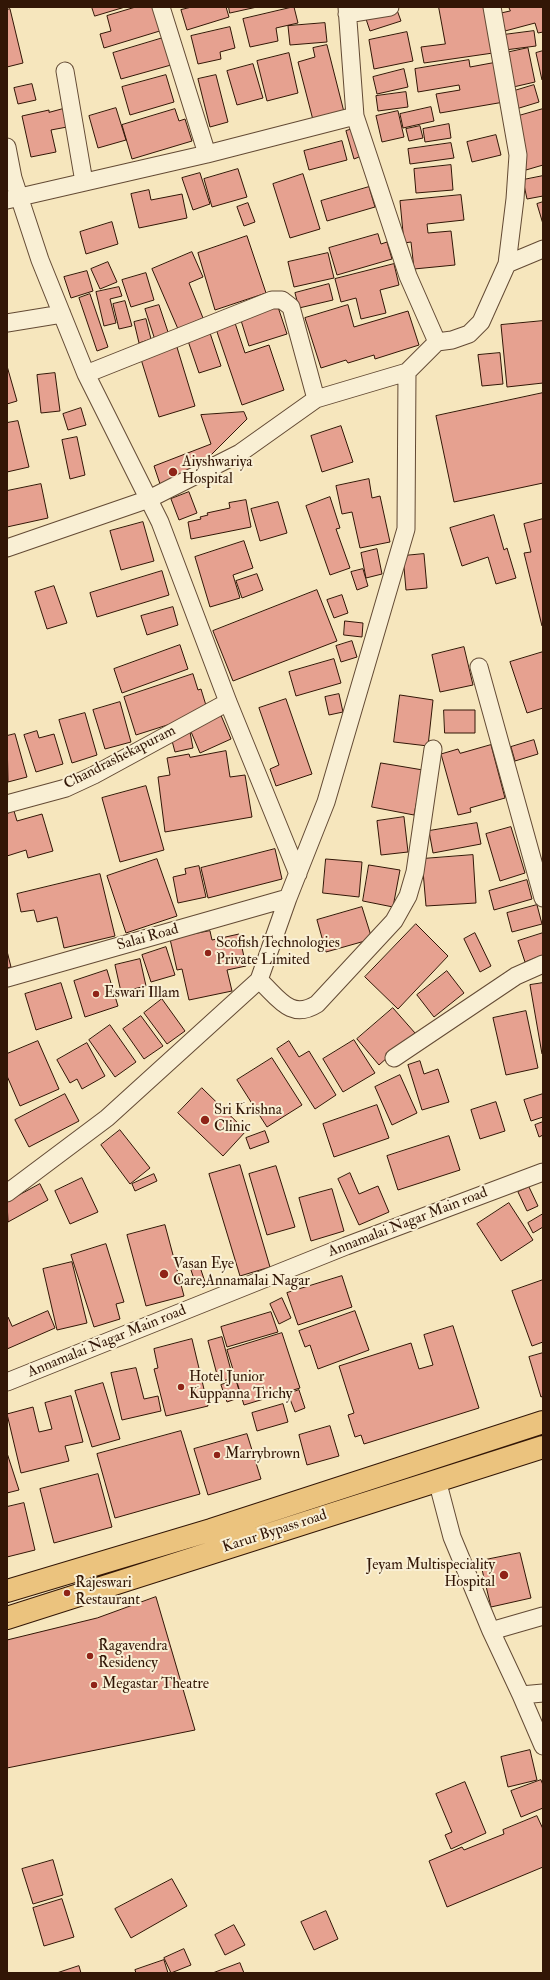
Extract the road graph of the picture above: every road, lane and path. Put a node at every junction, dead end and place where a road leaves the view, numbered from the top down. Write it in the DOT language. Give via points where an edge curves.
graph roads {
  1 [pos="161,7"];
  2 [pos="390,7"];
  3 [pos="492,7"];
  4 [pos="347,10"];
  5 [pos="65,71"];
  6 [pos="355,116"];
  7 [pos="7,147"];
  8 [pos="207,154"];
  9 [pos="84,182"];
  10 [pos="13,198"];
  11 [pos="543,249"];
  12 [pos="507,264"];
  13 [pos="62,314"];
  14 [pos="7,323"];
  15 [pos="437,342"];
  16 [pos="407,372"];
  17 [pos="86,374"];
  18 [pos="316,399"];
  19 [pos="149,499"];
  20 [pos="7,548"];
  21 [pos="479,668"];
  22 [pos="228,702"];
  23 [pos="433,749"];
  24 [pos="7,804"];
  25 [pos="298,874"];
  26 [pos="288,898"];
  27 [pos="543,898"];
  28 [pos="543,964"];
  29 [pos="7,978"];
  30 [pos="260,980"];
  31 [pos="394,1058"];
  32 [pos="543,1172"];
  33 [pos="7,1193"];
  34 [pos="7,1382"];
  35 [pos="543,1422"];
  36 [pos="543,1447"];
  37 [pos="437,1480"];
  38 [pos="7,1591"];
  39 [pos="543,1616"];
  40 [pos="7,1618"];
  41 [pos="491,1631"];
  42 [pos="543,1693"];
  43 [pos="521,1695"];
  44 [pos="543,1746"];
  1 -- 8 [label="street"];
  2 -- 4 [label="street"];
  3 -- 12 [label="street" via="518,155"];
  4 -- 6 [label="street"];
  5 -- 9 [label="street"];
  6 -- 8 [label="street"];
  6 -- 15 [label="street" via="408,276"];
  7 -- 10 [label="street"];
  8 -- 9 [label="street"];
  9 -- 10 [label="street"];
  10 -- 13 [label="street"];
  11 -- 12 [label="street"];
  12 -- 15 [label="street" via="481,322 469,334"];
  13 -- 14 [label="street"];
  13 -- 17 [label="street"];
  15 -- 16 [label="street"];
  16 -- 18 [label="street"];
  16 -- 25 [label="street" via="406,529 326,802"];
  17 -- 18 [label="street" via="272,300 282,300 291,307"];
  17 -- 19 [label="street"];
  18 -- 19 [label="street" via="240,453"];
  19 -- 20 [label="street"];
  19 -- 22 [label="street"];
  21 -- 27 [label="street"];
  22 -- 24 [label="street, Chandrashekapuram" via="66,788"];
  22 -- 25 [label="street"];
  23 -- 30 [label="street" via="415,872 408,896 394,921 310,1009 290,1009"];
  25 -- 26 [label="street"];
  26 -- 29 [label="street, Salai Road"];
  26 -- 30 [label="street"];
  28 -- 31 [label="street" via="516,976"];
  30 -- 33 [label="street" via="107,1118"];
  32 -- 34 [label="street, Annamalai Nagar Main road" via="346,1246"];
  35 -- 38 [label="main road, Karur Bypass road" via="211,1530"];
  36 -- 37 [label="main road, Karur Bypass road"];
  37 -- 40 [label="main road, Karur Bypass road"];
  37 -- 41 [label="street" via="452,1537"];
  39 -- 41 [label="street"];
  41 -- 43 [label="street"];
  42 -- 43 [label="street"];
  43 -- 44 [label="street"];
}
